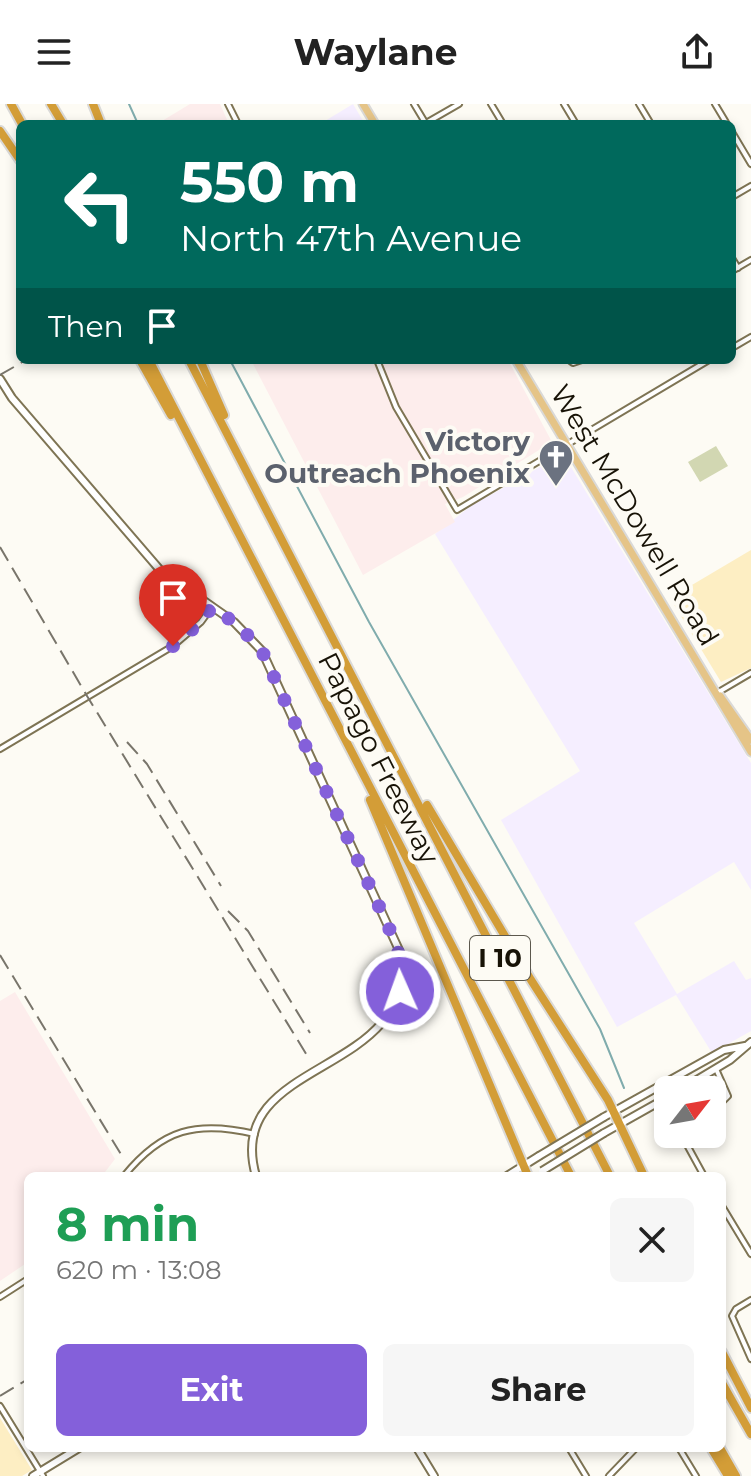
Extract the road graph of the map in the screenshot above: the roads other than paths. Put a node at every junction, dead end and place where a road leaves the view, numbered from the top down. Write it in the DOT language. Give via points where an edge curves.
graph roads {
  1 [pos="459,104"];
  2 [pos="433,120"];
  3 [pos="0,131"];
  4 [pos="736,139"];
  5 [pos="16,154"];
  6 [pos="751,164"];
  7 [pos="751,260"];
  8 [pos="736,265"];
  9 [pos="738,268"];
  10 [pos="142,364"];
  11 [pos="151,364"];
  12 [pos="191,364"];
  13 [pos="202,364"];
  14 [pos="379,364"];
  15 [pos="518,364"];
  16 [pos="702,364"];
  17 [pos="0,379"];
  18 [pos="566,443"];
  19 [pos="246,467"];
  20 [pos="213,486"];
  21 [pos="212,607"];
  22 [pos="751,673"];
  23 [pos="717,693"];
  24 [pos="751,740"];
  25 [pos="0,749"];
  26 [pos="751,752"];
  27 [pos="352,755"];
  28 [pos="399,761"];
  29 [pos="748,1044"];
  30 [pos="724,1050"];
  31 [pos="730,1060"];
  32 [pos="716,1069"];
  33 [pos="704,1076"];
  34 [pos="719,1076"];
  35 [pos="654,1105"];
  36 [pos="608,1115"];
  37 [pos="616,1127"];
  38 [pos="255,1134"];
  39 [pos="689,1148"];
  40 [pos="523,1166"];
  41 [pos="128,1172"];
  42 [pos="256,1172"];
  43 [pos="513,1172"];
  44 [pos="526,1172"];
  45 [pos="541,1172"];
  46 [pos="569,1172"];
  47 [pos="608,1172"];
  48 [pos="642,1172"];
  49 [pos="702,1172"];
  50 [pos="726,1213"];
  51 [pos="751,1254"];
  52 [pos="24,1282"];
  53 [pos="0,1297"];
  54 [pos="751,1300"];
  55 [pos="751,1359"];
  56 [pos="726,1360"];
  57 [pos="726,1390"];
  58 [pos="0,1406"];
  59 [pos="751,1408"];
  60 [pos="751,1434"];
  61 [pos="24,1445"];
  62 [pos="28,1452"];
  63 [pos="73,1452"];
  64 [pos="419,1452"];
  65 [pos="571,1452"];
  66 [pos="632,1452"];
  67 [pos="681,1452"];
  68 [pos="713,1452"];
  69 [pos="722,1452"];
  70 [pos="42,1474"];
  71 [pos="33,1476"];
  72 [pos="434,1476"];
  73 [pos="586,1476"];
  74 [pos="609,1476"];
  75 [pos="696,1476"];
  76 [pos="728,1476"];
  77 [pos="736,1476"];
  1 -- 2 [label="street"];
  3 -- 5 [label="highway"];
  4 -- 6 [label="street"];
  7 -- 9 [label="street"];
  8 -- 9 [label="street"];
  10 -- 20 [label="highway"];
  11 -- 20 [label="highway, Papago Freeway / I 10"];
  12 -- 19 [label="highway, Papago Freeway / I 10"];
  13 -- 19 [label="highway"];
  14 -- 18 [label="street" via="396,407 457,510"];
  15 -- 18 [label="main road, West McDowell Road"];
  16 -- 18 [label="street"];
  17 -- 21 [label="street" via="160,570"];
  18 -- 23 [label="main road, West McDowell Road"];
  19 -- 28 [label="highway, Papago Freeway / I 10"];
  20 -- 27 [label="highway, Papago Freeway / I 10"];
  21 -- 25 [label="street" via="173,646"];
  21 -- 38 [label="street" via="248,634 275,672 401,961 400,991 385,1023 287,1087 267,1108"];
  22 -- 23 [label="street"];
  23 -- 24 [label="main road, West McDowell Road"];
  23 -- 26 [label="main road, West McDowell Road"];
  27 -- 40 [label="highway"];
  27 -- 46 [label="highway, Papago Freeway / I 10"];
  28 -- 36 [label="highway" via="608,1100"];
  28 -- 47 [label="highway, Papago Freeway / I 10"];
  29 -- 30 [label="street"];
  29 -- 31 [label="street"];
  30 -- 31 [label="street"];
  30 -- 32 [label="street"];
  30 -- 36 [label="street"];
  31 -- 32 [label="street"];
  32 -- 33 [label="street"];
  32 -- 34 [label="street"];
  35 -- 37 [label="street"];
  36 -- 37 [label="highway"];
  36 -- 40 [label="street, bridge"];
  37 -- 45 [label="street, bridge"];
  37 -- 48 [label="highway"];
  38 -- 41 [label="street" via="227,1127 186,1129 152,1146"];
  38 -- 42 [label="street"];
  39 -- 49 [label="street"];
  40 -- 43 [label="street"];
  40 -- 44 [label="highway"];
  50 -- 51 [label="street"];
  52 -- 53 [label="street"];
  54 -- 55 [label="street" via="732,1316"];
  56 -- 59 [label="highway"];
  57 -- 60 [label="highway"];
  58 -- 61 [label="street"];
  62 -- 70 [label="street"];
  63 -- 70 [label="street"];
  64 -- 72 [label="street"];
  65 -- 73 [label="street"];
  66 -- 74 [label="street"];
  67 -- 75 [label="street"];
  68 -- 76 [label="highway"];
  69 -- 77 [label="highway"];
  70 -- 71 [label="street"];
}
